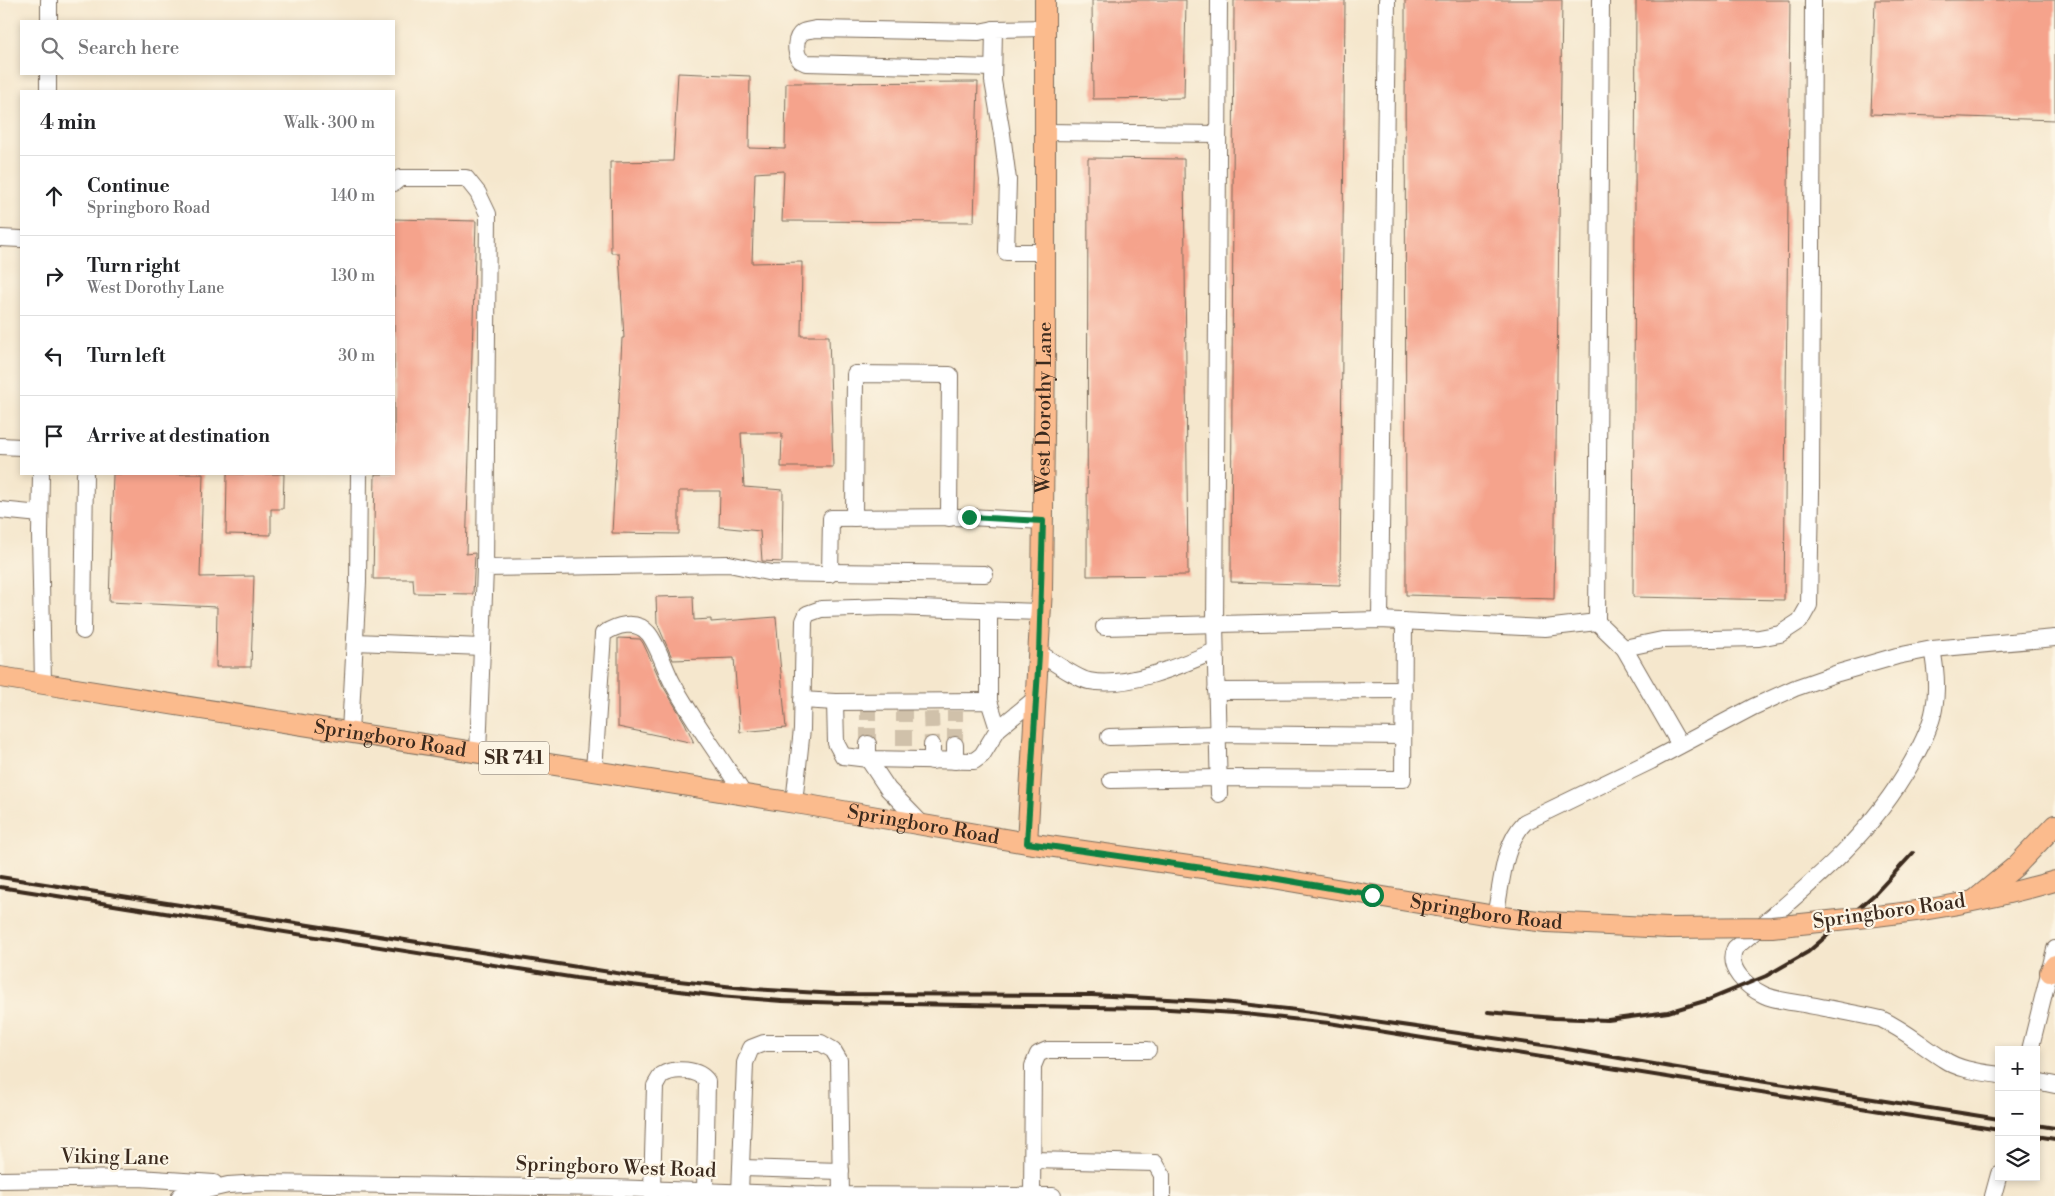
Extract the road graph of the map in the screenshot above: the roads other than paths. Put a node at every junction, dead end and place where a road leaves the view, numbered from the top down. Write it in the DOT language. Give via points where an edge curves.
graph roads {
  1 [pos="50,0"];
  2 [pos="1046,0"];
  3 [pos="1219,0"];
  4 [pos="1387,0"];
  5 [pos="1601,0"];
  6 [pos="1813,0"];
  7 [pos="49,20"];
  8 [pos="1046,28"];
  9 [pos="994,29"];
  10 [pos="993,68"];
  11 [pos="48,75"];
  12 [pos="48,90"];
  13 [pos="1046,132"];
  14 [pos="1218,134"];
  15 [pos="395,182"];
  16 [pos="0,238"];
  17 [pos="20,239"];
  18 [pos="1045,252"];
  19 [pos="0,446"];
  20 [pos="20,448"];
  21 [pos="41,475"];
  22 [pos="84,475"];
  23 [pos="359,475"];
  24 [pos="0,510"];
  25 [pos="40,514"];
  26 [pos="854,518"];
  27 [pos="949,518"];
  28 [pos="1043,521"];
  29 [pos="486,568"];
  30 [pos="830,572"];
  31 [pos="985,574"];
  32 [pos="989,612"];
  33 [pos="1040,612"];
  34 [pos="1380,620"];
  35 [pos="1404,621"];
  36 [pos="1597,622"];
  37 [pos="1215,624"];
  38 [pos="1104,627"];
  39 [pos="83,631"];
  40 [pos="2055,638"];
  41 [pos="354,642"];
  42 [pos="482,647"];
  43 [pos="1624,648"];
  44 [pos="1932,649"];
  45 [pos="1215,651"];
  46 [pos="1039,654"];
  47 [pos="0,677"];
  48 [pos="43,683"];
  49 [pos="1216,690"];
  50 [pos="1404,690"];
  51 [pos="1036,698"];
  52 [pos="802,700"];
  53 [pos="988,700"];
  54 [pos="835,702"];
  55 [pos="998,729"];
  56 [pos="350,732"];
  57 [pos="1217,734"];
  58 [pos="1404,736"];
  59 [pos="1109,737"];
  60 [pos="1680,746"];
  61 [pos="868,751"];
  62 [pos="478,753"];
  63 [pos="594,771"];
  64 [pos="1111,780"];
  65 [pos="1218,786"];
  66 [pos="744,795"];
  67 [pos="794,803"];
  68 [pos="922,824"];
  69 [pos="2055,825"];
  70 [pos="1027,843"];
  71 [pos="2055,881"];
  72 [pos="1973,901"];
  73 [pos="1495,916"];
  74 [pos="2055,949"];
  75 [pos="2052,968"];
  76 [pos="2031,1046"];
  77 [pos="1148,1050"];
  78 [pos="1995,1074"];
  79 [pos="2040,1082"];
  80 [pos="2055,1084"];
  81 [pos="1033,1160"];
  82 [pos="741,1168"];
  83 [pos="841,1170"];
  84 [pos="0,1180"];
  85 [pos="1996,1184"];
  86 [pos="228,1185"];
  87 [pos="279,1190"];
  88 [pos="319,1190"];
  89 [pos="467,1191"];
  90 [pos="519,1191"];
  91 [pos="643,1191"];
  92 [pos="562,1192"];
  93 [pos="705,1192"];
  94 [pos="731,1194"];
  95 [pos="841,1195"];
  96 [pos="180,1196"];
  97 [pos="856,1196"];
  98 [pos="1032,1196"];
  99 [pos="1053,1196"];
  100 [pos="1162,1196"];
  101 [pos="1987,1196"];
  1 -- 7 [label="street"];
  2 -- 8 [label="main road, West Dorothy Lane"];
  3 -- 14 [label="street"];
  4 -- 34 [label="street"];
  5 -- 36 [label="street"];
  6 -- 43 [label="street" via="1809,605 1800,621 1780,634 1759,638 1662,640"];
  8 -- 9 [label="street"];
  8 -- 13 [label="main road, West Dorothy Lane"];
  9 -- 10 [label="street"];
  9 -- 10 [label="street" via="979,32 816,29 803,32 796,47 800,60 806,63"];
  10 -- 18 [label="street" via="1008,180 1006,252"];
  11 -- 12 [label="street"];
  13 -- 14 [label="street"];
  13 -- 18 [label="main road, West Dorothy Lane"];
  14 -- 37 [label="street"];
  15 -- 29 [label="street" via="400,178 466,178 488,214"];
  16 -- 17 [label="street"];
  18 -- 28 [label="main road, West Dorothy Lane"];
  19 -- 20 [label="street"];
  21 -- 25 [label="street"];
  22 -- 39 [label="street"];
  23 -- 41 [label="street"];
  24 -- 25 [label="street"];
  25 -- 48 [label="street"];
  26 -- 27 [label="street"];
  26 -- 27 [label="street" via="855,374 950,375"];
  26 -- 30 [label="street" via="831,518"];
  27 -- 28 [label="street"];
  28 -- 33 [label="main road, West Dorothy Lane"];
  29 -- 30 [label="street" via="730,564 772,573"];
  29 -- 42 [label="street"];
  30 -- 31 [label="street"];
  32 -- 33 [label="street"];
  32 -- 52 [label="street" via="890,607 821,610 807,614 804,622"];
  32 -- 53 [label="street"];
  33 -- 46 [label="main road, West Dorothy Lane"];
  34 -- 35 [label="street"];
  34 -- 37 [label="street"];
  35 -- 36 [label="street" via="1545,628"];
  35 -- 50 [label="street"];
  36 -- 43 [label="street"];
  37 -- 38 [label="street"];
  37 -- 45 [label="street"];
  40 -- 44 [label="street"];
  41 -- 42 [label="street"];
  41 -- 56 [label="street"];
  42 -- 62 [label="street"];
  43 -- 60 [label="street"];
  44 -- 60 [label="street" via="1896,656 1795,688"];
  44 -- 78 [label="street" via="1937,689 1934,709 1919,750 1902,779 1857,840 1735,948 1732,961 1746,984 1764,995 1881,1019 1897,1026 1943,1060"];
  45 -- 46 [label="street" via="1178,667 1114,683 1088,681"];
  45 -- 49 [label="street"];
  46 -- 51 [label="main road, West Dorothy Lane"];
  47 -- 48 [label="main road, Springboro Road / SR 741"];
  48 -- 56 [label="main road, Springboro Road / SR 741"];
  49 -- 50 [label="street"];
  49 -- 57 [label="street"];
  50 -- 58 [label="street"];
  51 -- 55 [label="street"];
  51 -- 70 [label="main road, West Dorothy Lane"];
  52 -- 54 [label="street"];
  52 -- 67 [label="street"];
  53 -- 54 [label="street" via="956,706 868,706"];
  53 -- 55 [label="street"];
  54 -- 61 [label="street" via="836,743 843,756"];
  55 -- 61 [label="street" via="974,761 955,753"];
  56 -- 62 [label="main road, Springboro Road / SR 741"];
  57 -- 58 [label="street"];
  57 -- 59 [label="street"];
  57 -- 65 [label="street"];
  58 -- 65 [label="street" via="1403,779"];
  60 -- 73 [label="street" via="1525,822 1509,846"];
  61 -- 68 [label="street" via="888,789"];
  62 -- 63 [label="main road, Springboro Road / SR 741"];
  63 -- 66 [label="main road, Springboro Road / SR 741"];
  63 -- 66 [label="street" via="603,634 613,627 638,626 648,633 672,682"];
  64 -- 65 [label="street"];
  66 -- 67 [label="main road, Springboro Road / SR 741"];
  67 -- 68 [label="main road, Springboro Road / SR 741"];
  68 -- 70 [label="main road, Springboro Road / SR 741"];
  69 -- 72 [label="main road" via="2016,866"];
  70 -- 73 [label="main road, Springboro Road / SR 741" via="1256,876"];
  71 -- 72 [label="main road, Springboro Road / SR 741"];
  72 -- 73 [label="main road, Springboro Road / SR 741, bridge" via="1920,912 1772,927 1668,928"];
  74 -- 75 [label="street"];
  75 -- 76 [label="street"];
  77 -- 81 [label="street" via="1047,1050 1038,1054 1033,1066"];
  79 -- 80 [label="street"];
  81 -- 98 [label="street"];
  81 -- 100 [label="street" via="1155,1163 1162,1175"];
  82 -- 83 [label="street"];
  82 -- 83 [label="street" via="745,1063 751,1048 764,1043 822,1043 833,1050 839,1060"];
  82 -- 94 [label="street"];
  83 -- 95 [label="street"];
  84 -- 86 [label="street, Viking Lane" via="139,1178"];
  85 -- 101 [label="street"];
  86 -- 87 [label="street, Springboro West Road"];
  86 -- 96 [label="street, Springboro West Road"];
  87 -- 88 [label="street, Springboro West Road"];
  88 -- 89 [label="street, Springboro West Road"];
  89 -- 90 [label="street, Springboro West Road"];
  90 -- 92 [label="street, Springboro West Road"];
  91 -- 92 [label="street, Springboro West Road"];
  91 -- 93 [label="street, Springboro West Road"];
  91 -- 93 [label="street" via="655,1086 660,1076 694,1071 707,1081"];
  93 -- 94 [label="street, Springboro West Road"];
  94 -- 95 [label="street, Springboro West Road"];
  95 -- 97 [label="street, Springboro West Road"];
  97 -- 98 [label="street, Springboro West Road"];
  98 -- 99 [label="street, Springboro West Road"];
}
